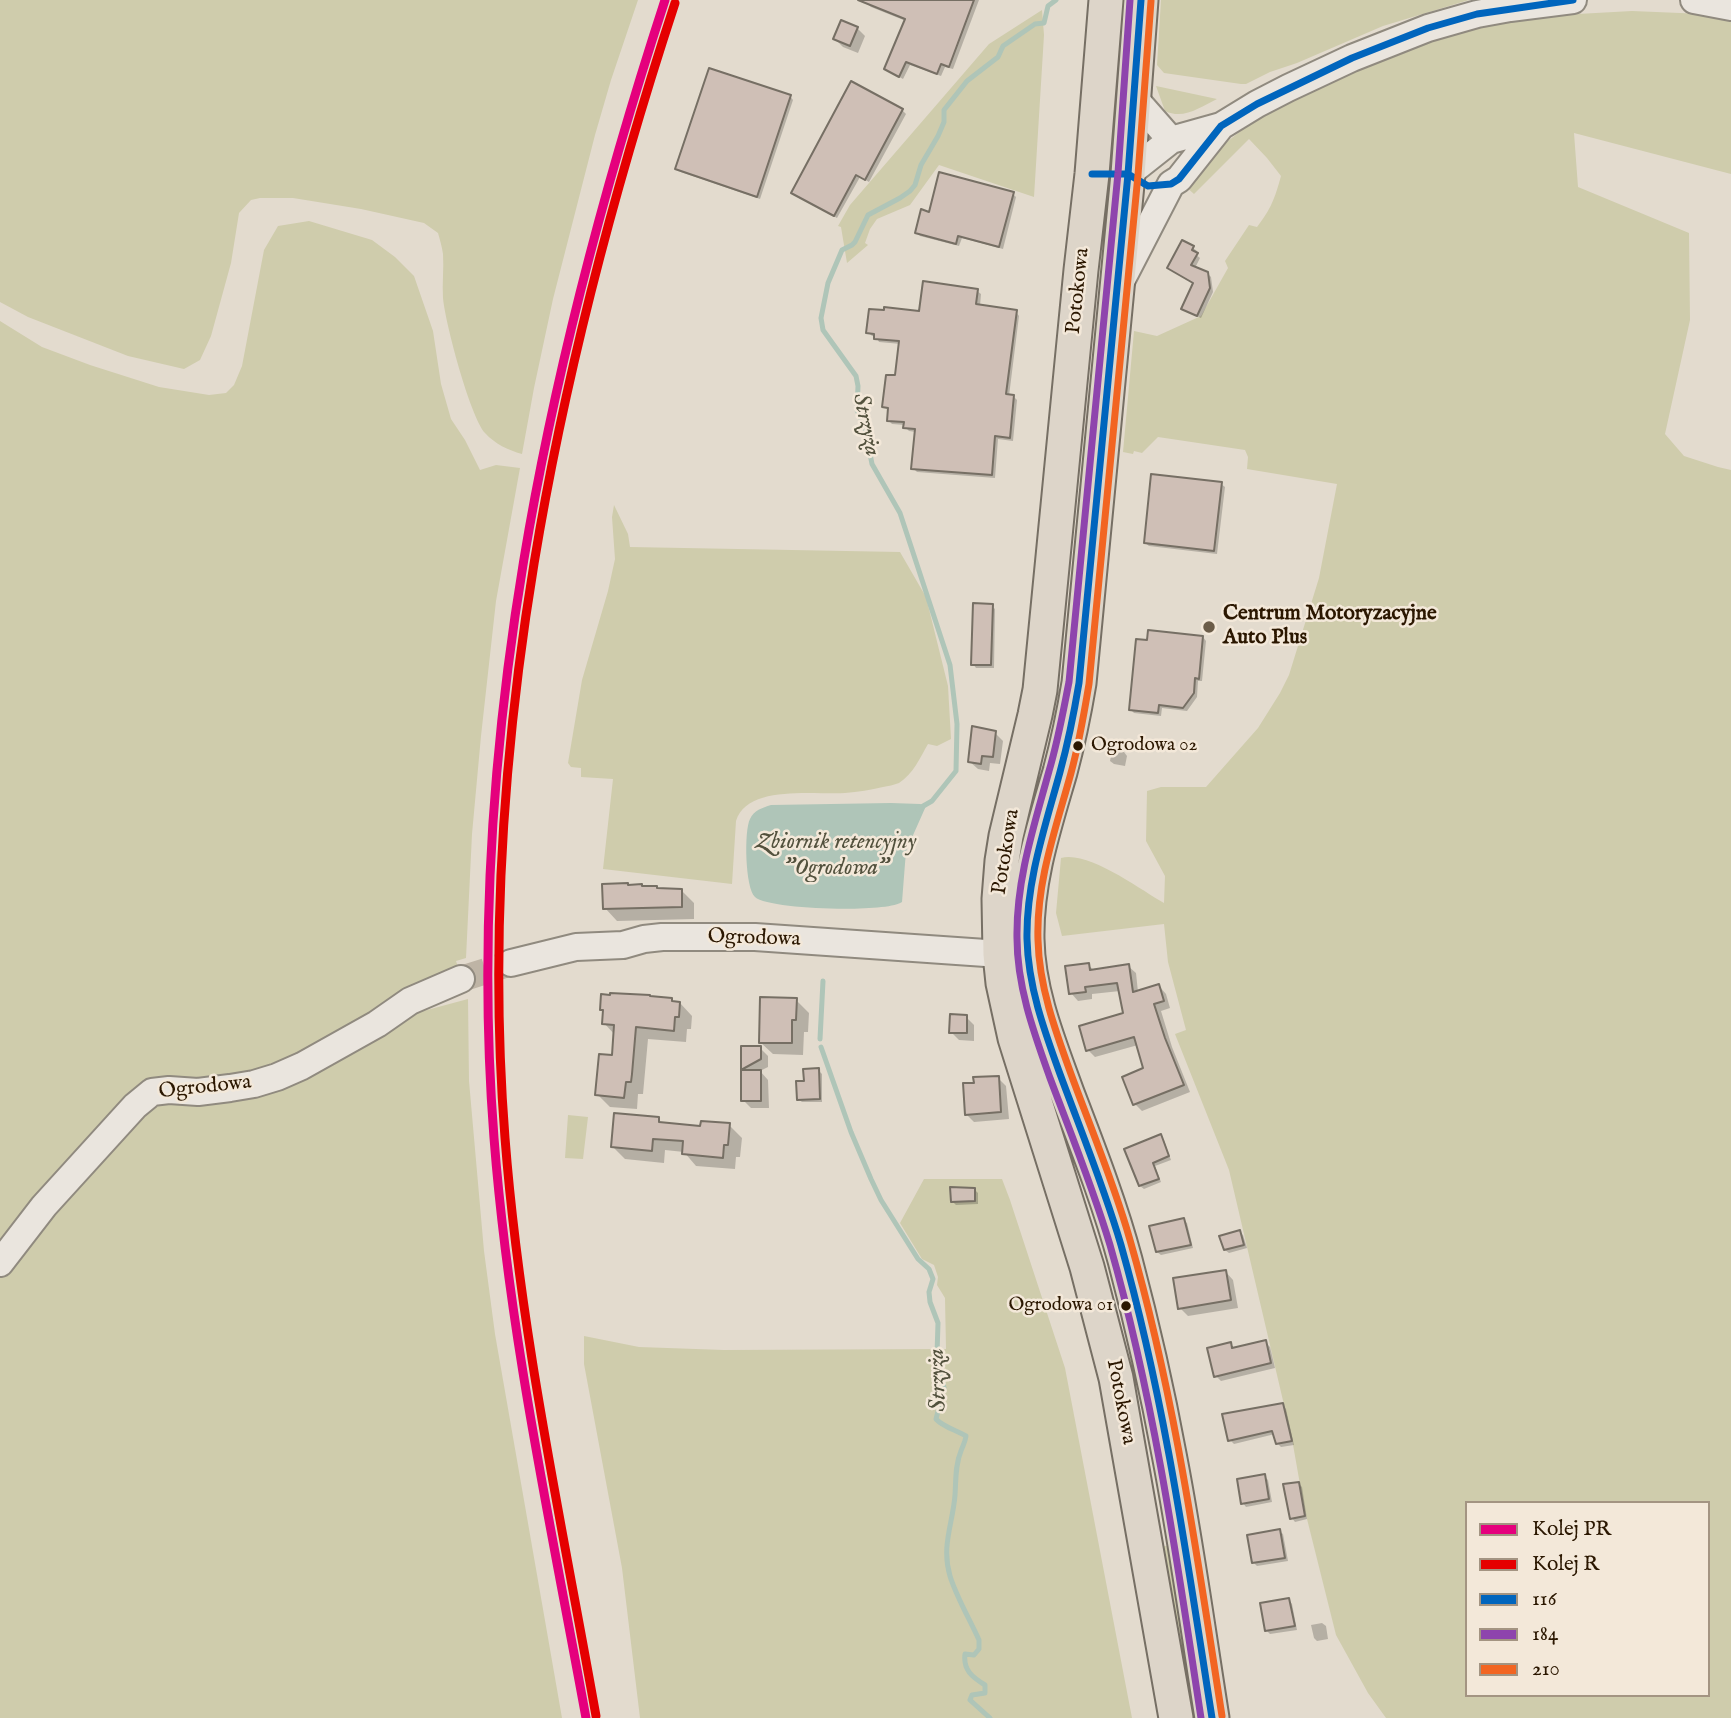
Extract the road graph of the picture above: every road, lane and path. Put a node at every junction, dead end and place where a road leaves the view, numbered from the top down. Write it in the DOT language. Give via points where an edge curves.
graph roads {
  1 [pos="1106,0"];
  2 [pos="1141,0"];
  3 [pos="1573,0"];
  4 [pos="1694,0"];
  5 [pos="1731,7"];
  6 [pos="1135,99"];
  7 [pos="1220,126"];
  8 [pos="1171,140"];
  9 [pos="1092,174"];
  10 [pos="1128,174"];
  11 [pos="1171,184"];
  12 [pos="1117,288"];
  13 [pos="1073,354"];
  14 [pos="1110,359"];
  15 [pos="1006,836"];
  16 [pos="1039,842"];
  17 [pos="1000,954"];
  18 [pos="512,963"];
  19 [pos="461,979"];
  20 [pos="0,1263"];
  21 [pos="1182,1533"];
  22 [pos="1146,1537"];
  23 [pos="1176,1718"];
  24 [pos="1212,1718"];
  1 -- 9 [label="main road, Potokowa"];
  2 -- 6 [label="main road"];
  3 -- 7 [label="street, Potokowa" via="1477,14 1428,28 1288,88"];
  4 -- 5 [label="street"];
  6 -- 8 [label="street"];
  6 -- 10 [label="main road"];
  7 -- 8 [label="street, Potokowa"];
  7 -- 11 [label="street, Potokowa"];
  8 -- 10 [label="street, Potokowa"];
  9 -- 10 [label="street"];
  9 -- 13 [label="main road, Potokowa"];
  10 -- 11 [label="street" via="1148,186"];
  10 -- 12 [label="main road, Potokowa"];
  11 -- 12 [label="street, Potokowa"];
  12 -- 14 [label="main road, Potokowa"];
  13 -- 14 [label="main road"];
  13 -- 15 [label="main road, Potokowa" via="1040,690"];
  14 -- 16 [label="main road, Potokowa" via="1079,683"];
  15 -- 16 [label="main road"];
  15 -- 17 [label="main road, Potokowa" via="999,899"];
  16 -- 21 [label="main road, Potokowa" via="1027,910 1030,978 1049,1046 1125,1259"];
  17 -- 18 [label="street, Ogrodowa" via="755,937 662,937 565,949"];
  17 -- 22 [label="main road, Potokowa" via="1015,1038 1107,1339"];
  19 -- 20 [label="street, Ogrodowa" via="410,1001 377,1024 277,1077 198,1092 152,1092 44,1206"];
  21 -- 22 [label="main road"];
  21 -- 24 [label="main road, Potokowa"];
  22 -- 23 [label="main road, Potokowa"];
}
